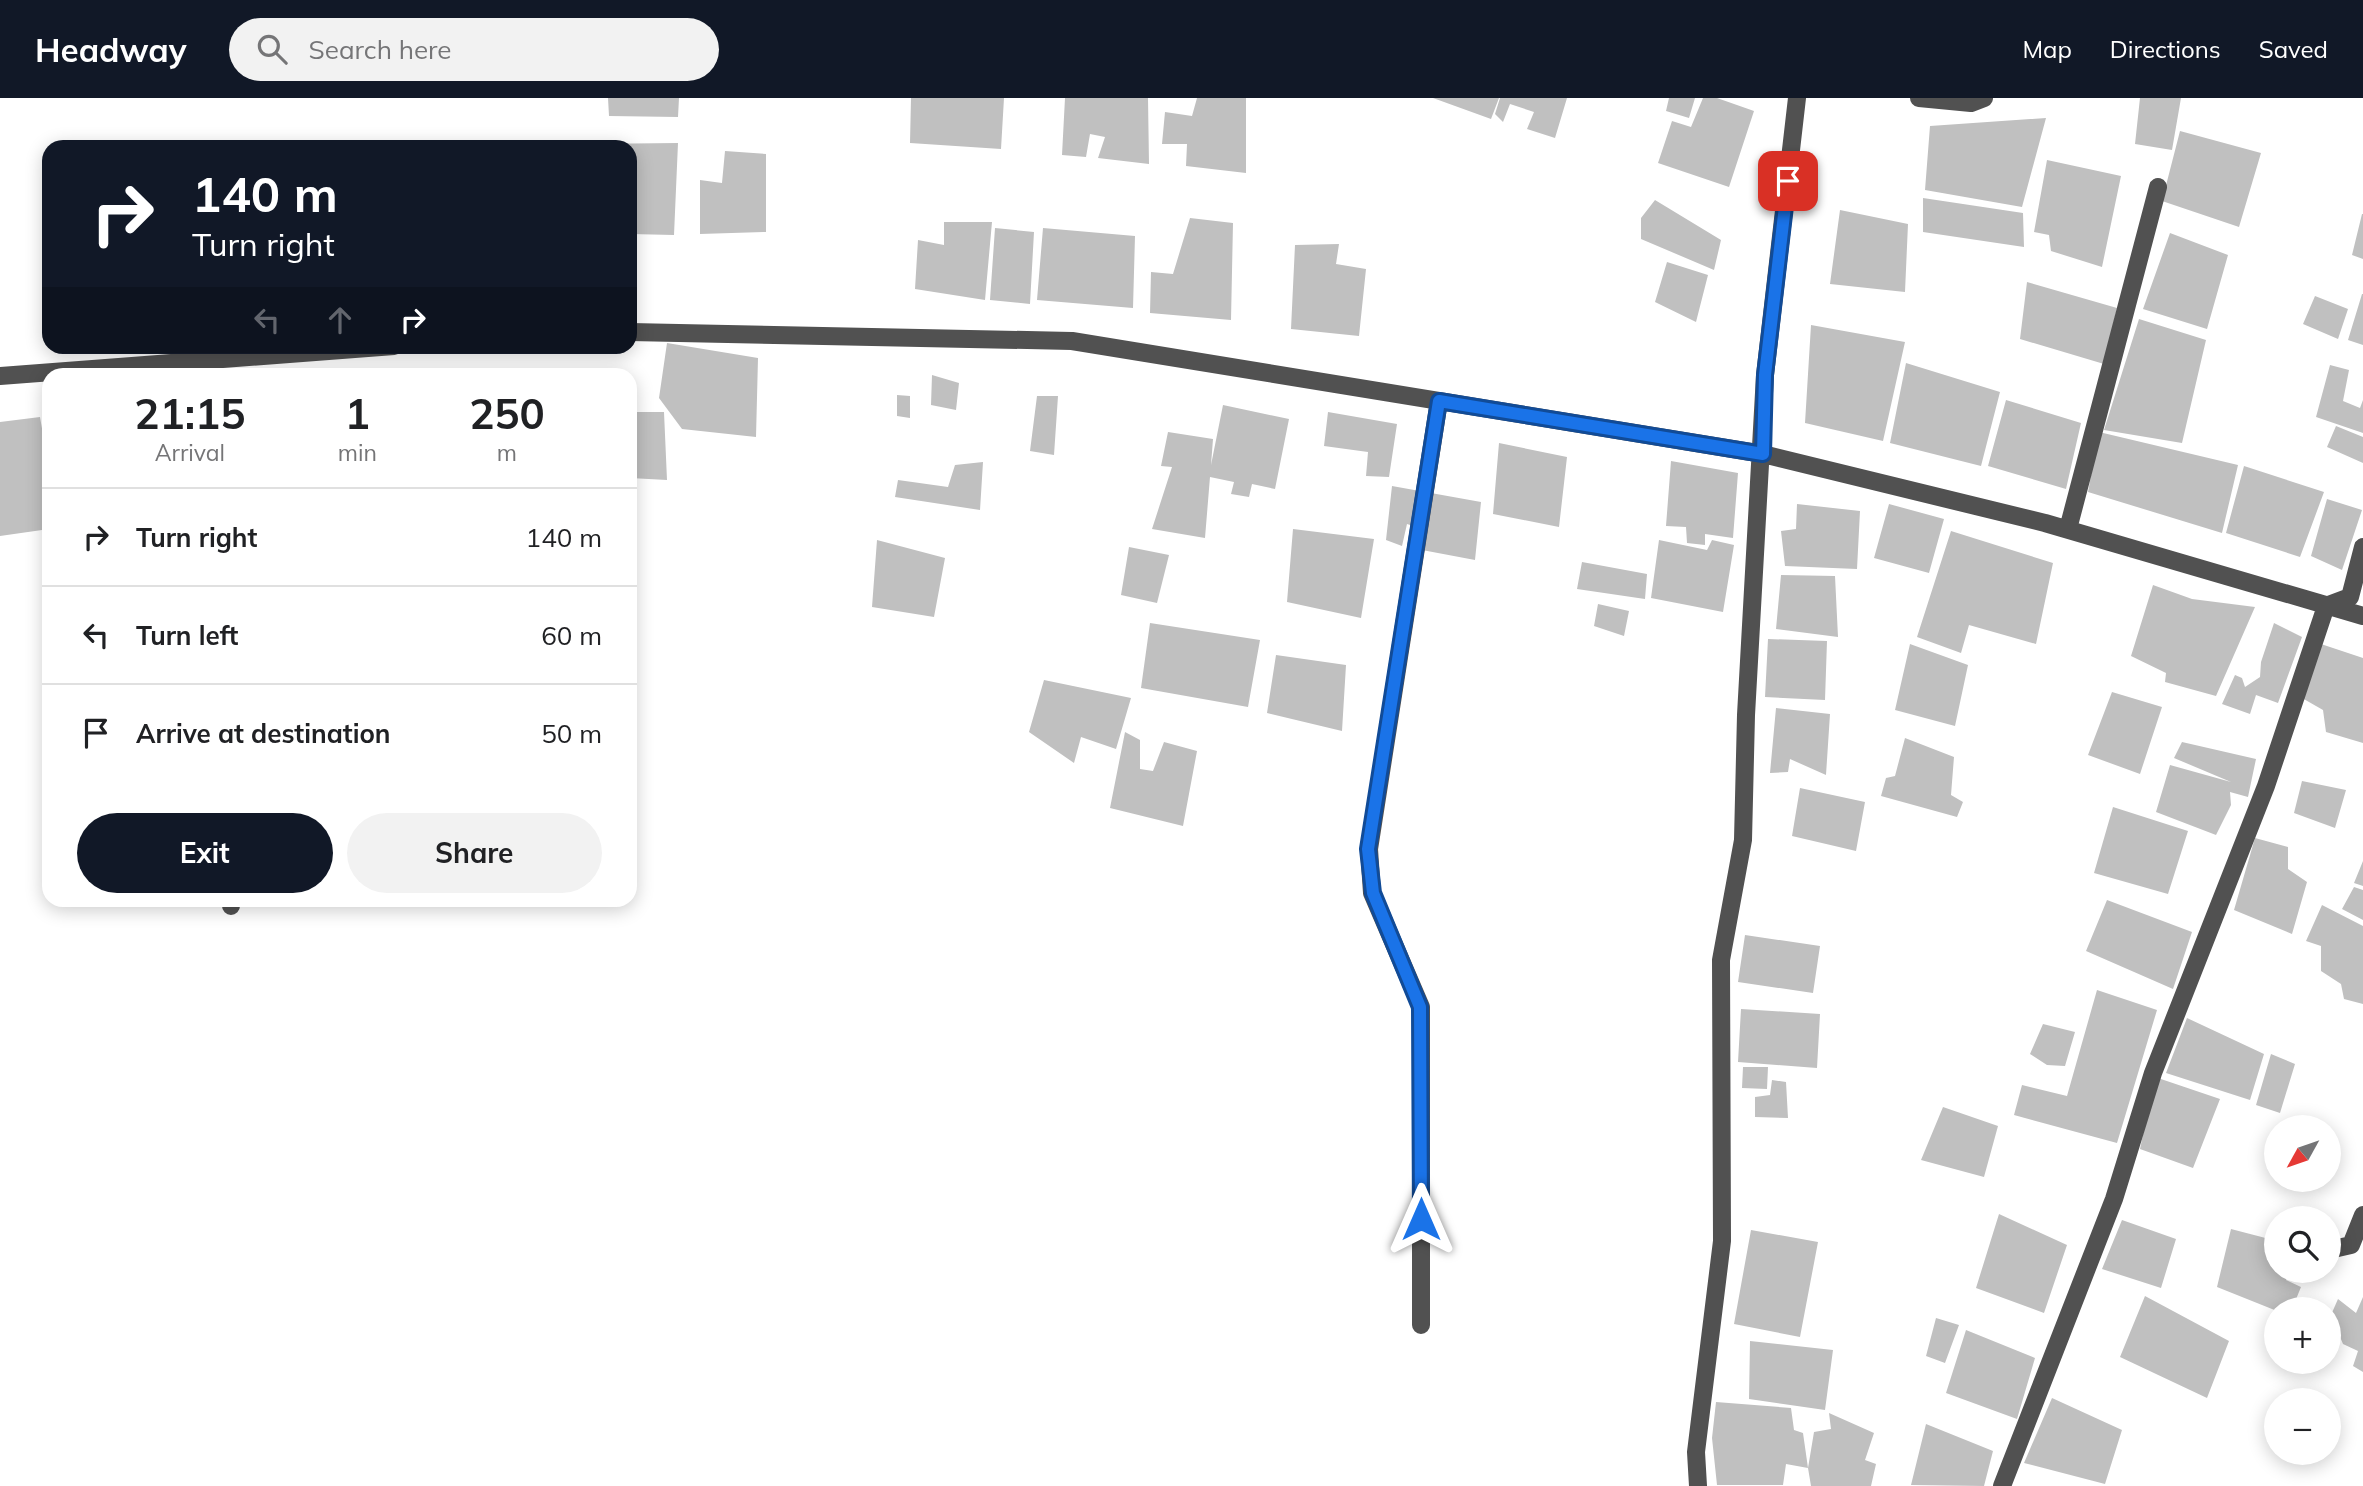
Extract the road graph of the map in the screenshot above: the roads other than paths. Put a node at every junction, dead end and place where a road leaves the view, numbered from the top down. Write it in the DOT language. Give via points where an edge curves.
graph roads {
  1 [pos="1797,98"];
  2 [pos="1919,98"];
  3 [pos="1984,98"];
  4 [pos="2158,187"];
  5 [pos="637,332"];
  6 [pos="308,354"];
  7 [pos="158,368"];
  8 [pos="42,374"];
  9 [pos="0,376"];
  10 [pos="1439,401"];
  11 [pos="1763,454"];
  12 [pos="2068,529"];
  13 [pos="2363,547"];
  14 [pos="2326,606"];
  15 [pos="2363,615"];
  16 [pos="2363,1215"];
  17 [pos="2341,1247"];
  18 [pos="1421,1325"];
  19 [pos="1698,1486"];
  20 [pos="2002,1486"];
  1 -- 11 [label="street" via="1765,375"];
  2 -- 3 [label="street" via="1971,103"];
  4 -- 12 [label="street"];
  5 -- 10 [label="street" via="1072,341"];
  6 -- 7 [label="street"];
  8 -- 9 [label="street"];
  10 -- 11 [label="street"];
  10 -- 18 [label="street" via="1368,849 1373,893 1420,1007"];
  11 -- 12 [label="street"];
  11 -- 19 [label="street" via="1742,840 1721,960 1722,1241 1696,1452"];
  12 -- 14 [label="street"];
  13 -- 14 [label="street" via="2350,597"];
  14 -- 15 [label="street"];
  14 -- 20 [label="street" via="2266,786 2153,1073 2114,1199"];
  16 -- 17 [label="street" via="2351,1245"];
}
